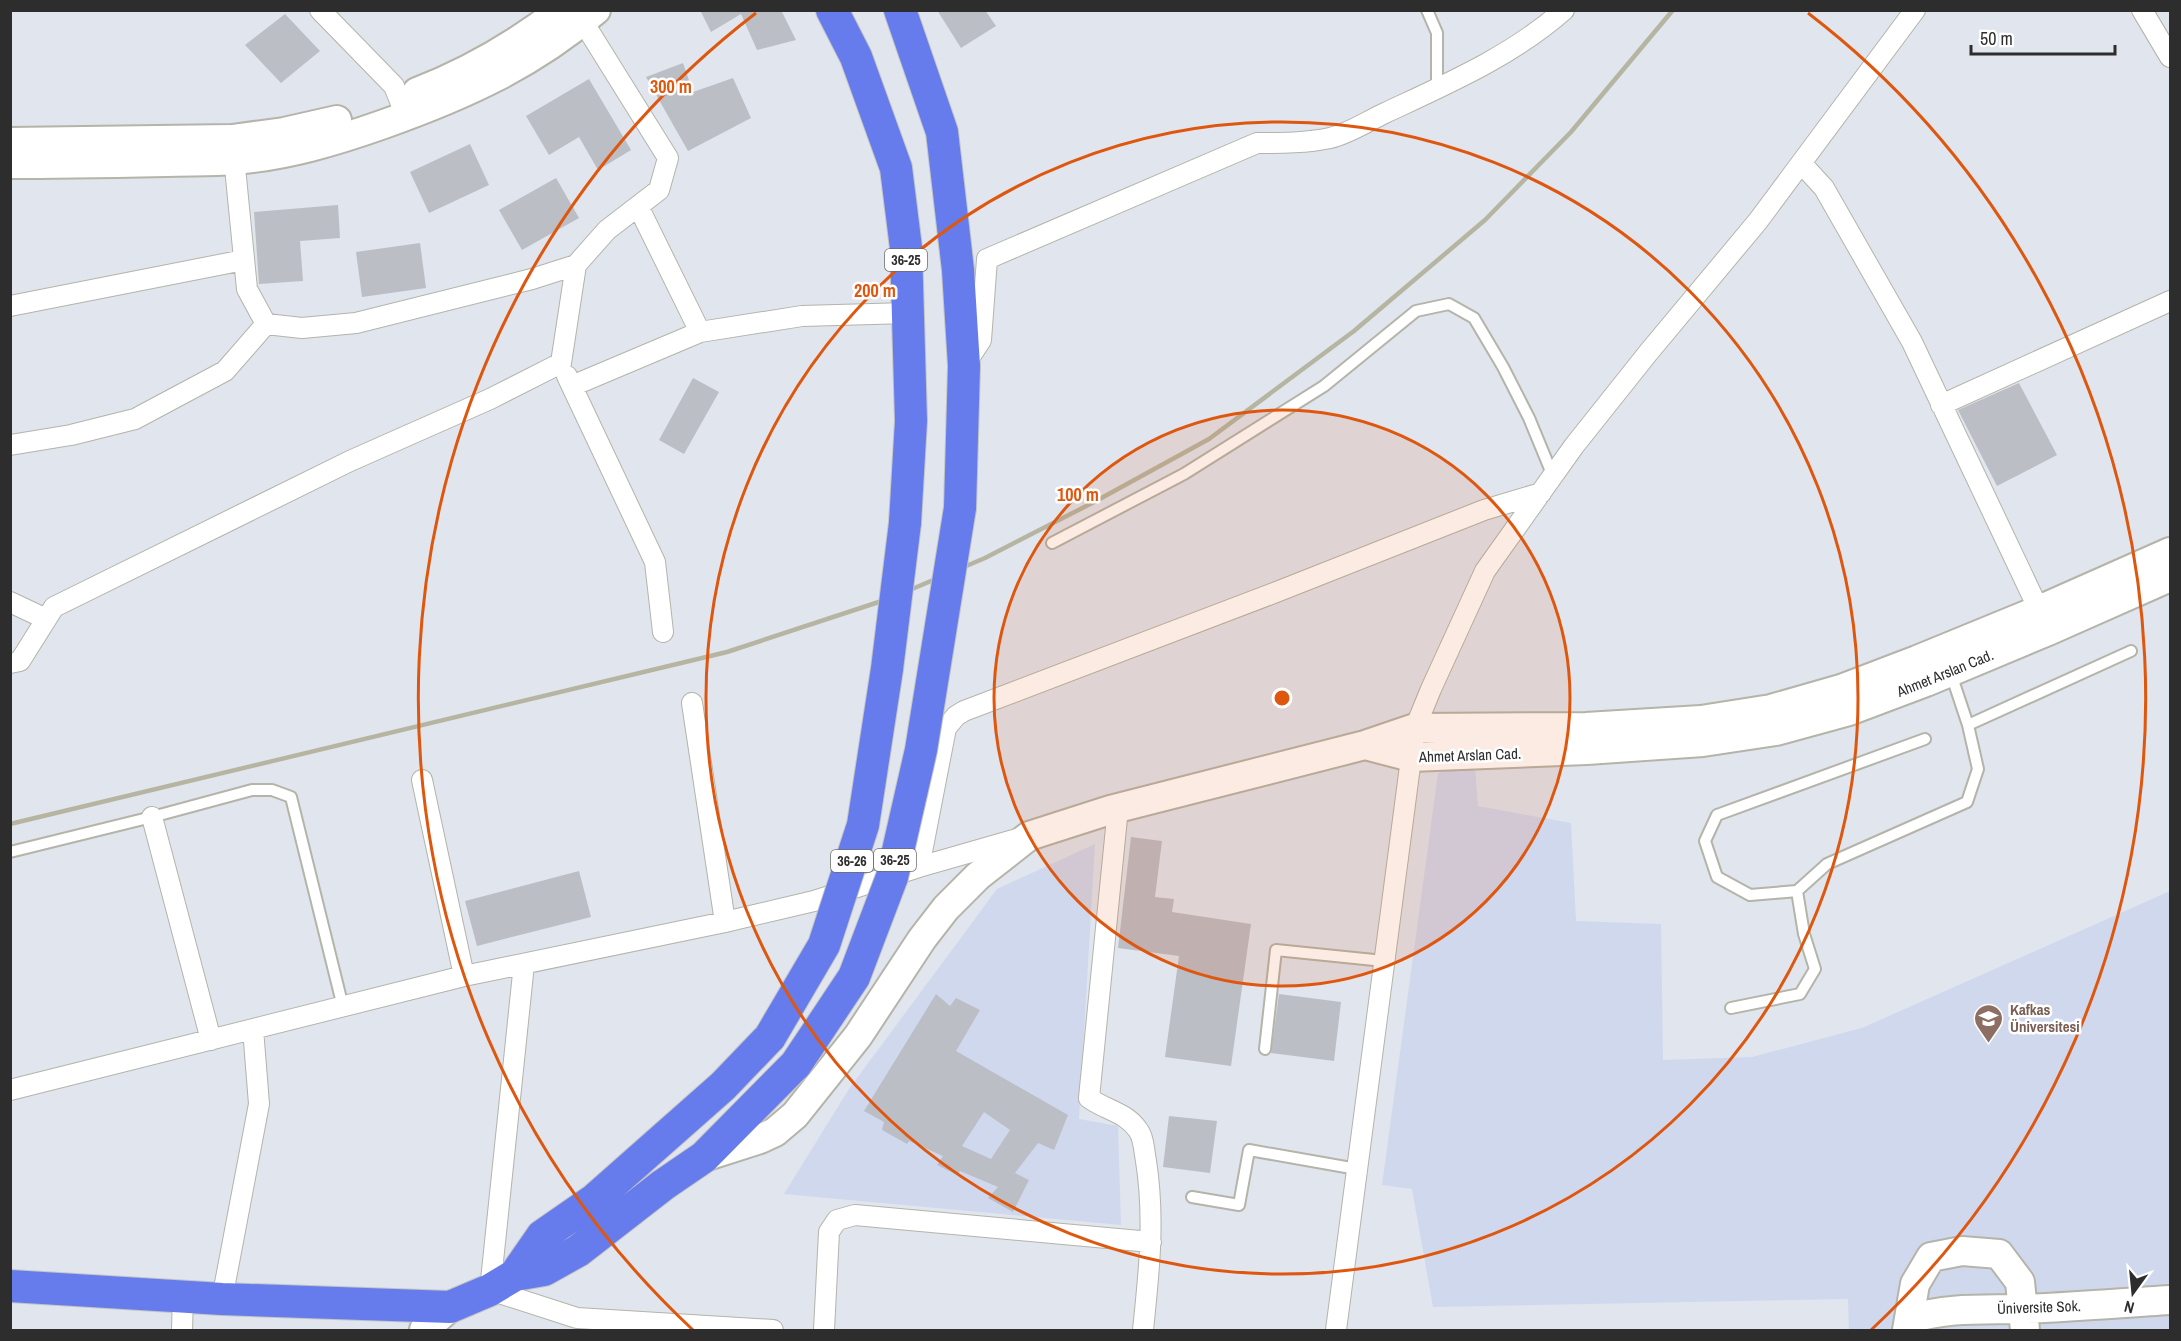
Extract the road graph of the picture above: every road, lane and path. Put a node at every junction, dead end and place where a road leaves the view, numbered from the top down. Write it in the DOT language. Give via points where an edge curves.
graph roads {
  1 [pos="320,10"];
  2 [pos="832,10"];
  3 [pos="1427,10"];
  4 [pos="1564,10"];
  5 [pos="1915,10"];
  6 [pos="2142,10"];
  7 [pos="579,13"];
  8 [pos="907,15"];
  9 [pos="2170,57"];
  10 [pos="1437,88"];
  11 [pos="402,108"];
  12 [pos="10,142"];
  13 [pos="233,149"];
  14 [pos="10,164"];
  15 [pos="1802,164"];
  16 [pos="638,206"];
  17 [pos="244,260"];
  18 [pos="576,265"];
  19 [pos="2170,302"];
  20 [pos="10,306"];
  21 [pos="908,313"];
  22 [pos="266,324"];
  23 [pos="700,332"];
  24 [pos="561,363"];
  25 [pos="964,366"];
  26 [pos="572,386"];
  27 [pos="1941,405"];
  28 [pos="10,445"];
  29 [pos="1553,476"];
  30 [pos="1541,493"];
  31 [pos="1052,543"];
  32 [pos="2170,552"];
  33 [pos="2170,577"];
  34 [pos="10,602"];
  35 [pos="2039,610"];
  36 [pos="46,619"];
  37 [pos="663,632"];
  38 [pos="2131,651"];
  39 [pos="10,663"];
  40 [pos="887,669"];
  41 [pos="1950,672"];
  42 [pos="692,703"];
  43 [pos="1968,724"];
  44 [pos="1415,728"];
  45 [pos="1925,739"];
  46 [pos="1365,746"];
  47 [pos="1411,757"];
  48 [pos="422,780"];
  49 [pos="1118,808"];
  50 [pos="152,817"];
  51 [pos="1029,836"];
  52 [pos="10,852"];
  53 [pos="919,867"];
  54 [pos="1797,891"];
  55 [pos="725,922"];
  56 [pos="1384,961"];
  57 [pos="524,964"];
  58 [pos="464,976"];
  59 [pos="342,1007"];
  60 [pos="1731,1008"];
  61 [pos="253,1029"];
  62 [pos="211,1040"];
  63 [pos="1264,1049"];
  64 [pos="10,1090"];
  65 [pos="704,1157"];
  66 [pos="1357,1169"];
  67 [pos="1192,1197"];
  68 [pos="1151,1242"];
  69 [pos="502,1283"];
  70 [pos="10,1286"];
  71 [pos="183,1296"];
  72 [pos="222,1299"];
  73 [pos="2170,1300"];
  74 [pos="450,1307"];
  75 [pos="2024,1320"];
  76 [pos="574,1324"];
  77 [pos="1908,1325"];
  78 [pos="182,1330"];
  79 [pos="424,1330"];
  80 [pos="773,1330"];
  81 [pos="824,1330"];
  82 [pos="1143,1330"];
  83 [pos="1336,1330"];
  1 -- 11 [label="street" via="394,86"];
  2 -- 21 [label="main road, 36-25" via="856,57 896,168 906,248"];
  3 -- 10 [label="lane" via="1437,33"];
  4 -- 10 [label="street" via="1501,55"];
  5 -- 15 [label="street"];
  6 -- 9 [label="street"];
  7 -- 11 [label="street" via="515,43"];
  7 -- 16 [label="street" via="668,158 659,190"];
  8 -- 25 [label="main road, 36-25" via="942,132 958,270"];
  10 -- 25 [label="street" via="1332,138 1257,143 987,260 981,340"];
  11 -- 13 [label="street" via="313,126"];
  12 -- 13 [label="street"];
  13 -- 14 [label="street"];
  13 -- 17 [label="street"];
  15 -- 27 [label="street" via="1824,188 1912,342"];
  15 -- 29 [label="street"];
  16 -- 18 [label="street" via="607,230"];
  16 -- 23 [label="street"];
  17 -- 20 [label="street"];
  17 -- 22 [label="street" via="247,289"];
  18 -- 22 [label="street" via="356,323 302,328"];
  18 -- 24 [label="street"];
  19 -- 27 [label="street"];
  21 -- 23 [label="street" via="802,316"];
  21 -- 40 [label="main road, 36-25, bridge" via="911,421 905,522"];
  22 -- 28 [label="street" via="225,371 135,419"];
  23 -- 26 [label="street"];
  24 -- 26 [label="street"];
  24 -- 36 [label="street" via="350,461 54,607"];
  25 -- 65 [label="main road, 36-25, bridge" via="960,508 921,750 891,877 854,977 796,1064"];
  26 -- 37 [label="street" via="655,562"];
  27 -- 35 [label="street"];
  29 -- 30 [label="street"];
  29 -- 31 [label="lane" via="1529,418 1474,318 1449,304 1416,311 1324,386 1184,474"];
  30 -- 44 [label="street" via="1485,571"];
  30 -- 53 [label="street" via="1484,510 964,711 945,728"];
  32 -- 35 [label="street, Ahmet Arslan Cad."];
  33 -- 41 [label="street, Ahmet Arslan Cad."];
  34 -- 36 [label="street"];
  35 -- 44 [label="street, Ahmet Arslan Cad." via="1841,689 1771,709 1701,720 1586,727"];
  36 -- 39 [label="street" via="20,661"];
  38 -- 43 [label="lane"];
  40 -- 69 [label="main road, 36-26, bridge" via="863,825 839,903 824,945 770,1037 723,1086 609,1186 542,1236"];
  41 -- 43 [label="lane"];
  41 -- 47 [label="street, Ahmet Arslan Cad." via="1848,711 1776,731 1680,744"];
  42 -- 55 [label="street"];
  43 -- 54 [label="lane" via="1978,769 1967,802 1827,864"];
  44 -- 46 [label="street, Ahmet Arslan Cad."];
  44 -- 47 [label="street"];
  45 -- 54 [label="lane" via="1716,816 1705,841 1717,877 1750,895"];
  46 -- 47 [label="street, Ahmet Arslan Cad."];
  46 -- 49 [label="street"];
  47 -- 56 [label="street"];
  48 -- 58 [label="street"];
  49 -- 51 [label="street"];
  49 -- 68 [label="street" via="1089,1098 1129,1119 1140,1132 1151,1191"];
  50 -- 52 [label="lane"];
  50 -- 59 [label="lane" via="252,790 272,790 291,797"];
  50 -- 62 [label="street"];
  51 -- 53 [label="street"];
  51 -- 65 [label="street" via="978,876 946,908 858,1036 795,1115 760,1139"];
  53 -- 55 [label="street" via="814,901"];
  54 -- 60 [label="lane" via="1815,969 1800,994"];
  55 -- 57 [label="street"];
  56 -- 63 [label="lane" via="1276,950"];
  56 -- 66 [label="street"];
  57 -- 58 [label="street"];
  57 -- 69 [label="street"];
  58 -- 59 [label="street"];
  59 -- 61 [label="street"];
  61 -- 62 [label="street"];
  61 -- 72 [label="street" via="259,1104"];
  62 -- 64 [label="street"];
  65 -- 69 [label="main road, 36-25" via="578,1251 544,1270"];
  66 -- 67 [label="lane" via="1249,1149 1239,1205"];
  66 -- 83 [label="street"];
  68 -- 81 [label="street" via="855,1215 837,1220 829,1232"];
  68 -- 82 [label="street"];
  69 -- 74 [label="main road"];
  69 -- 76 [label="street"];
  70 -- 71 [label="main road"];
  71 -- 72 [label="main road"];
  71 -- 78 [label="street"];
  72 -- 74 [label="main road"];
  73 -- 75 [label="street, Üniversite Sok."];
  74 -- 79 [label="street"];
  75 -- 77 [label="street, Üniversite Sok." via="1975,1308 1937,1311"];
  75 -- 77 [label="street" via="2020,1282 1999,1254 1962,1251 1931,1257 1916,1284"];
  76 -- 80 [label="street"];
}
